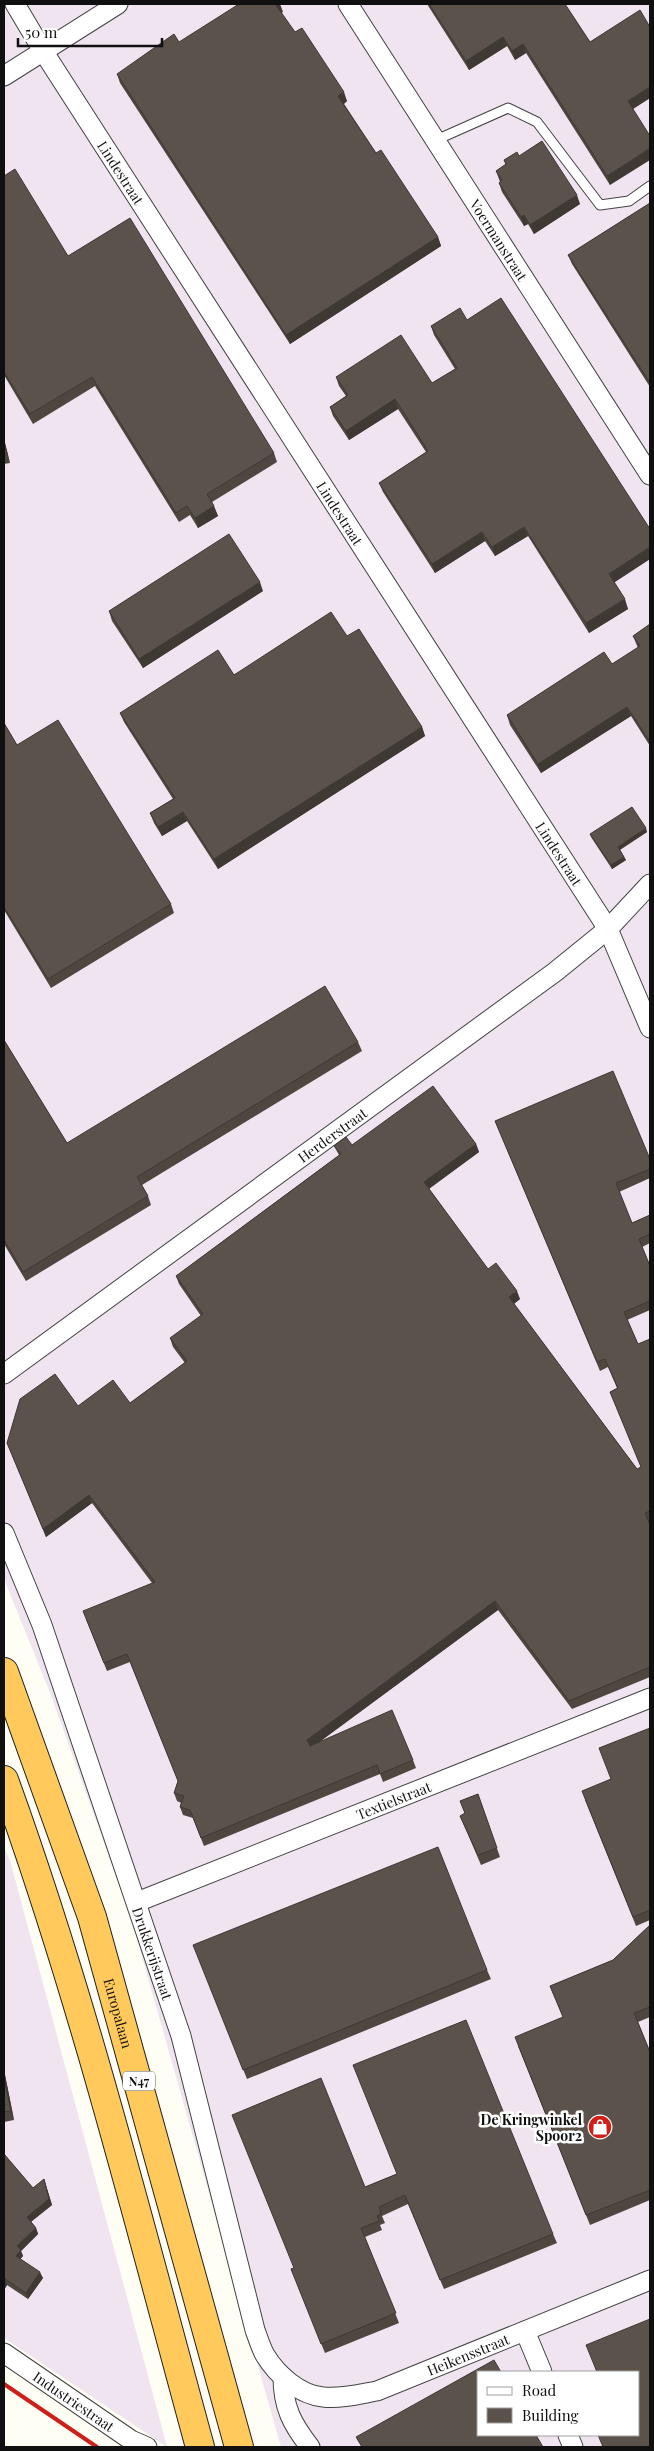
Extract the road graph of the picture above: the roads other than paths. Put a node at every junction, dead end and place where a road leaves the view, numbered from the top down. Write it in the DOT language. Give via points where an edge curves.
graph roads {
  1 [pos="15,4"];
  2 [pos="118,4"];
  3 [pos="348,4"];
  4 [pos="43,51"];
  5 [pos="4,76"];
  6 [pos="436,140"];
  7 [pos="650,186"];
  8 [pos="650,475"];
  9 [pos="650,884"];
  10 [pos="608,929"];
  11 [pos="650,1028"];
  12 [pos="4,1374"];
  13 [pos="4,1533"];
  14 [pos="4,1672"];
  15 [pos="650,1698"];
  16 [pos="4,1780"];
  17 [pos="136,1902"];
  18 [pos="650,2280"];
  19 [pos="525,2331"];
  20 [pos="4,2353"];
  21 [pos="542,2371"];
  22 [pos="283,2377"];
  23 [pos="147,2447"];
  24 [pos="200,2447"];
  25 [pos="239,2447"];
  26 [pos="310,2447"];
  1 -- 4 [label="street, Lindestraat"];
  2 -- 4 [label="street"];
  3 -- 6 [label="street, Voermanstraat"];
  4 -- 5 [label="street"];
  4 -- 10 [label="street, Lindestraat"];
  6 -- 7 [label="lane" via="508,108 537,122 600,205 629,201"];
  6 -- 8 [label="street, Voermanstraat"];
  9 -- 10 [label="street, Herderstraat"];
  10 -- 11 [label="street, Lindestraat"];
  10 -- 12 [label="street, Herderstraat" via="555,972"];
  13 -- 17 [label="street, Drukkerijstraat" via="42,1625"];
  14 -- 25 [label="highway, Europalaan / N47" via="92,1918"];
  15 -- 17 [label="street, Textielstraat"];
  16 -- 24 [label="highway, N47" via="94,2058"];
  17 -- 22 [label="street, Drukkerijstraat" via="181,2036 255,2330 265,2356"];
  18 -- 19 [label="street, Heikensstraat"];
  19 -- 21 [label="street"];
  19 -- 22 [label="street, Heikensstraat" via="378,2391 323,2397 299,2389"];
  20 -- 23 [label="street, Industriestraat" via="131,2440"];
  22 -- 26 [label="street" via="283,2394 292,2423"];
}
